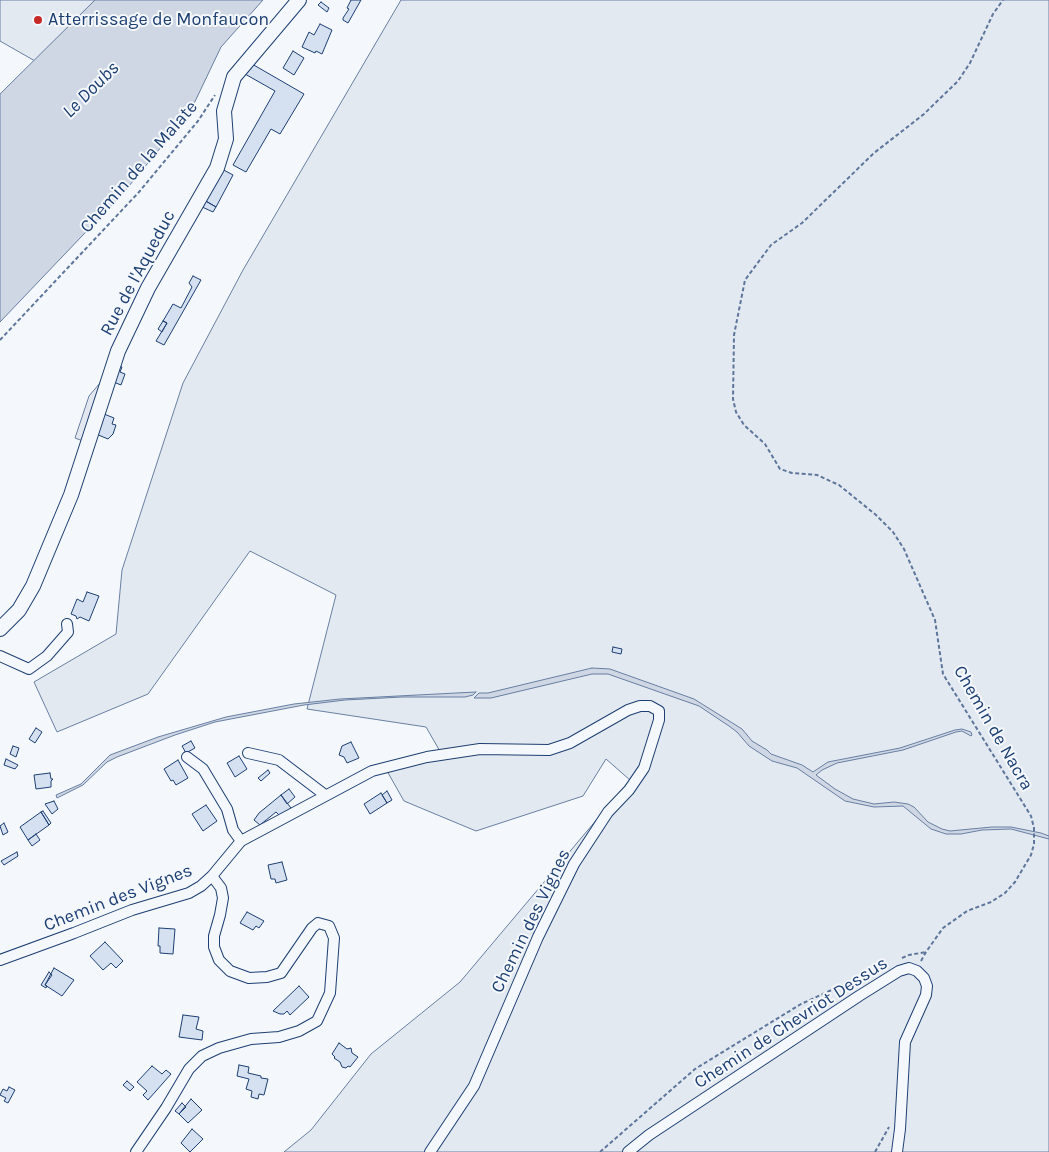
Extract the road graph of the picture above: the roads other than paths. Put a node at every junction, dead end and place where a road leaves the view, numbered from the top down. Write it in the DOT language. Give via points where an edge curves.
graph roads {
  1 [pos="299,0"];
  2 [pos="67,624"];
  3 [pos="0,629"];
  4 [pos="0,656"];
  5 [pos="248,753"];
  6 [pos="187,757"];
  7 [pos="325,795"];
  8 [pos="241,841"];
  9 [pos="212,876"];
  10 [pos="0,960"];
  11 [pos="136,1152"];
  12 [pos="430,1152"];
  13 [pos="628,1152"];
  14 [pos="897,1152"];
  1 -- 3 [label="street, Rue de l'Aqueduc" via="234,77 224,111 226,139 217,168 133,319 118,351 71,494 33,586 19,610"];
  2 -- 4 [label="street" via="68,632 47,656 29,669"];
  5 -- 7 [label="street" via="279,760"];
  6 -- 8 [label="street" via="203,769 227,809 233,830"];
  7 -- 8 [label="street, Chemin des Vignes"];
  7 -- 12 [label="street, Chemin des Vignes" via="372,771 390,766 480,749 549,750 628,710 650,706 659,711 644,768 608,812 574,864 538,937 474,1086"];
  8 -- 9 [label="street, Chemin des Vignes"];
  9 -- 10 [label="street, Chemin des Vignes" via="189,892"];
  9 -- 11 [label="street" via="221,888 223,898 214,947 219,960 230,972 249,978 281,973 318,922 330,926 334,938 330,994 317,1021 299,1031 279,1037 250,1039 202,1056 189,1069"];
  13 -- 14 [label="street, Chemin de Chevriot Dessus" via="859,996 909,968 917,971 927,986 906,1042"];
}
